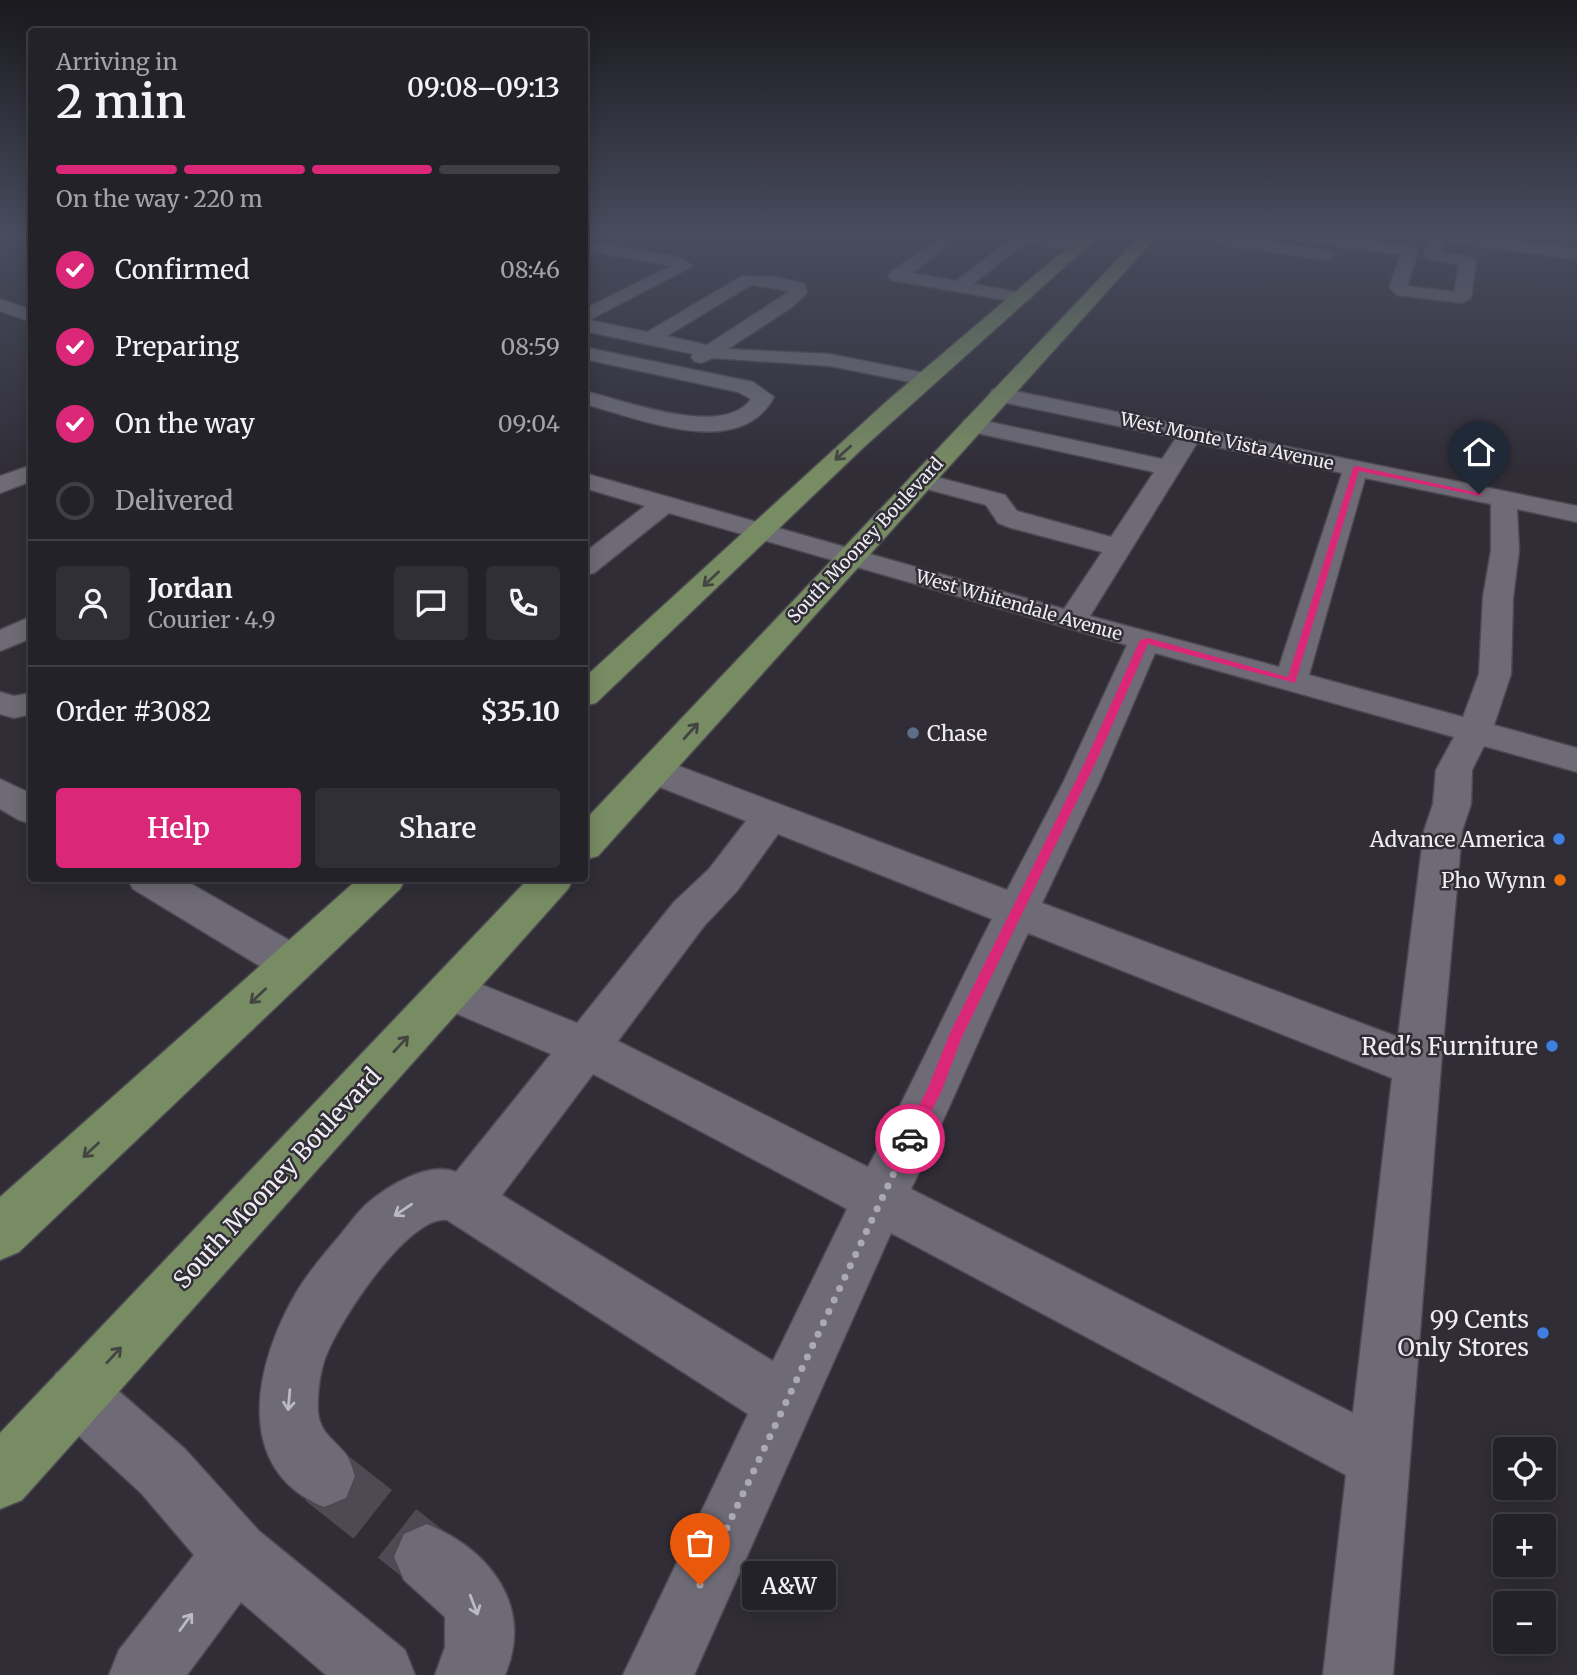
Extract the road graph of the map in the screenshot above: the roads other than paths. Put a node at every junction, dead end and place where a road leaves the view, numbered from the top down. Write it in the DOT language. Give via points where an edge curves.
graph roads {
  1 [pos="690,314"];
  2 [pos="768,314"];
  3 [pos="1003,314"];
  4 [pos="1076,314"];
  5 [pos="28,316"];
  6 [pos="0,325"];
  7 [pos="588,326"];
  8 [pos="649,338"];
  9 [pos="710,351"];
  10 [pos="588,355"];
  11 [pos="678,372"];
  12 [pos="925,379"];
  13 [pos="1000,395"];
  14 [pos="588,398"];
  15 [pos="972,425"];
  16 [pos="1191,433"];
  17 [pos="1170,468"];
  18 [pos="1356,468"];
  19 [pos="28,473"];
  20 [pos="920,480"];
  21 [pos="588,481"];
  22 [pos="0,485"];
  23 [pos="1504,499"];
  24 [pos="664,504"];
  25 [pos="1577,514"];
  26 [pos="760,532"];
  27 [pos="1120,548"];
  28 [pos="849,558"];
  29 [pos="588,564"];
  30 [pos="1072,620"];
  31 [pos="28,627"];
  32 [pos="1145,640"];
  33 [pos="0,642"];
  34 [pos="1291,681"];
  35 [pos="588,689"];
  36 [pos="0,703"];
  37 [pos="28,704"];
  38 [pos="1474,732"];
  39 [pos="1577,760"];
  40 [pos="655,771"];
  41 [pos="0,792"];
  42 [pos="28,809"];
  43 [pos="771,815"];
  44 [pos="28,818"];
  45 [pos="0,825"];
  46 [pos="588,842"];
  47 [pos="154,882"];
  48 [pos="382,882"];
  49 [pos="550,882"];
  50 [pos="1016,911"];
  51 [pos="293,964"];
  52 [pos="450,991"];
  53 [pos="585,1047"];
  54 [pos="1417,1066"];
  55 [pos="879,1199"];
  56 [pos="465,1202"];
  57 [pos="0,1233"];
  58 [pos="77,1394"];
  59 [pos="784,1402"];
  60 [pos="1380,1459"];
  61 [pos="324,1476"];
  62 [pos="0,1478"];
  63 [pos="236,1554"];
  64 [pos="427,1558"];
  65 [pos="150,1671"];
  66 [pos="380,1675"];
  67 [pos="470,1675"];
  68 [pos="658,1675"];
  69 [pos="1358,1675"];
  1 -- 8 [label="street"];
  2 -- 9 [label="street"];
  3 -- 12 [label="main road"];
  4 -- 13 [label="main road, South Mooney Boulevard"];
  5 -- 6 [label="street"];
  7 -- 8 [label="street"];
  8 -- 9 [label="street"];
  9 -- 11 [label="street"];
  9 -- 12 [label="street" via="830,360"];
  10 -- 11 [label="street"];
  11 -- 14 [label="street" via="745,387 763,397 732,423 714,426"];
  12 -- 26 [label="main road, one-way"];
  13 -- 15 [label="main road, South Mooney Boulevard"];
  13 -- 16 [label="street, West Monte Vista Avenue"];
  15 -- 17 [label="street"];
  15 -- 20 [label="main road, South Mooney Boulevard"];
  16 -- 17 [label="street"];
  16 -- 18 [label="street, West Monte Vista Avenue"];
  17 -- 27 [label="street"];
  18 -- 23 [label="street, West Monte Vista Avenue"];
  18 -- 34 [label="street"];
  19 -- 22 [label="street"];
  20 -- 27 [label="street" via="996,500 1007,517 1020,522"];
  20 -- 28 [label="main road, South Mooney Boulevard"];
  21 -- 24 [label="street, West Whitendale Avenue"];
  23 -- 25 [label="street, West Monte Vista Avenue"];
  23 -- 38 [label="street" via="1505,551 1495,674"];
  24 -- 26 [label="street, West Whitendale Avenue"];
  24 -- 29 [label="street"];
  26 -- 28 [label="street, West Whitendale Avenue"];
  26 -- 35 [label="main road, one-way"];
  27 -- 30 [label="street"];
  28 -- 30 [label="street, West Whitendale Avenue"];
  40 -- 28 [label="main road, South Mooney Boulevard, one-way"];
  30 -- 32 [label="street, West Whitendale Avenue"];
  31 -- 33 [label="street"];
  32 -- 34 [label="street, West Whitendale Avenue"];
  32 -- 50 [label="street" via="1087,770"];
  34 -- 38 [label="street, West Whitendale Avenue"];
  36 -- 37 [label="street" via="14,707"];
  38 -- 39 [label="street, West Whitendale Avenue"];
  38 -- 54 [label="street" via="1454,770 1452,804 1443,831"];
  40 -- 43 [label="street"];
  40 -- 46 [label="main road, South Mooney Boulevard"];
  41 -- 42 [label="street"];
  43 -- 50 [label="street"];
  43 -- 53 [label="street"];
  44 -- 45 [label="street"];
  47 -- 51 [label="street"];
  48 -- 51 [label="main road"];
  49 -- 52 [label="main road, South Mooney Boulevard"];
  50 -- 54 [label="street"];
  50 -- 55 [label="street"];
  51 -- 57 [label="main road, one-way"];
  52 -- 53 [label="street"];
  58 -- 52 [label="main road, South Mooney Boulevard, one-way"];
  53 -- 55 [label="street"];
  53 -- 56 [label="street"];
  54 -- 60 [label="street"];
  55 -- 59 [label="street"];
  55 -- 60 [label="street"];
  56 -- 59 [label="street"];
  56 -- 61 [label="street, one-way" via="445,1192 414,1202 387,1221 316,1313 293,1366 288,1412 297,1450"];
  58 -- 62 [label="main road, South Mooney Boulevard"];
  58 -- 63 [label="street" via="163,1471"];
  59 -- 68 [label="street"];
  60 -- 69 [label="street"];
  65 -- 63 [label="street, one-way"];
  63 -- 66 [label="street"];
  64 -- 67 [label="street, one-way" via="473,1597 482,1633"];
}
